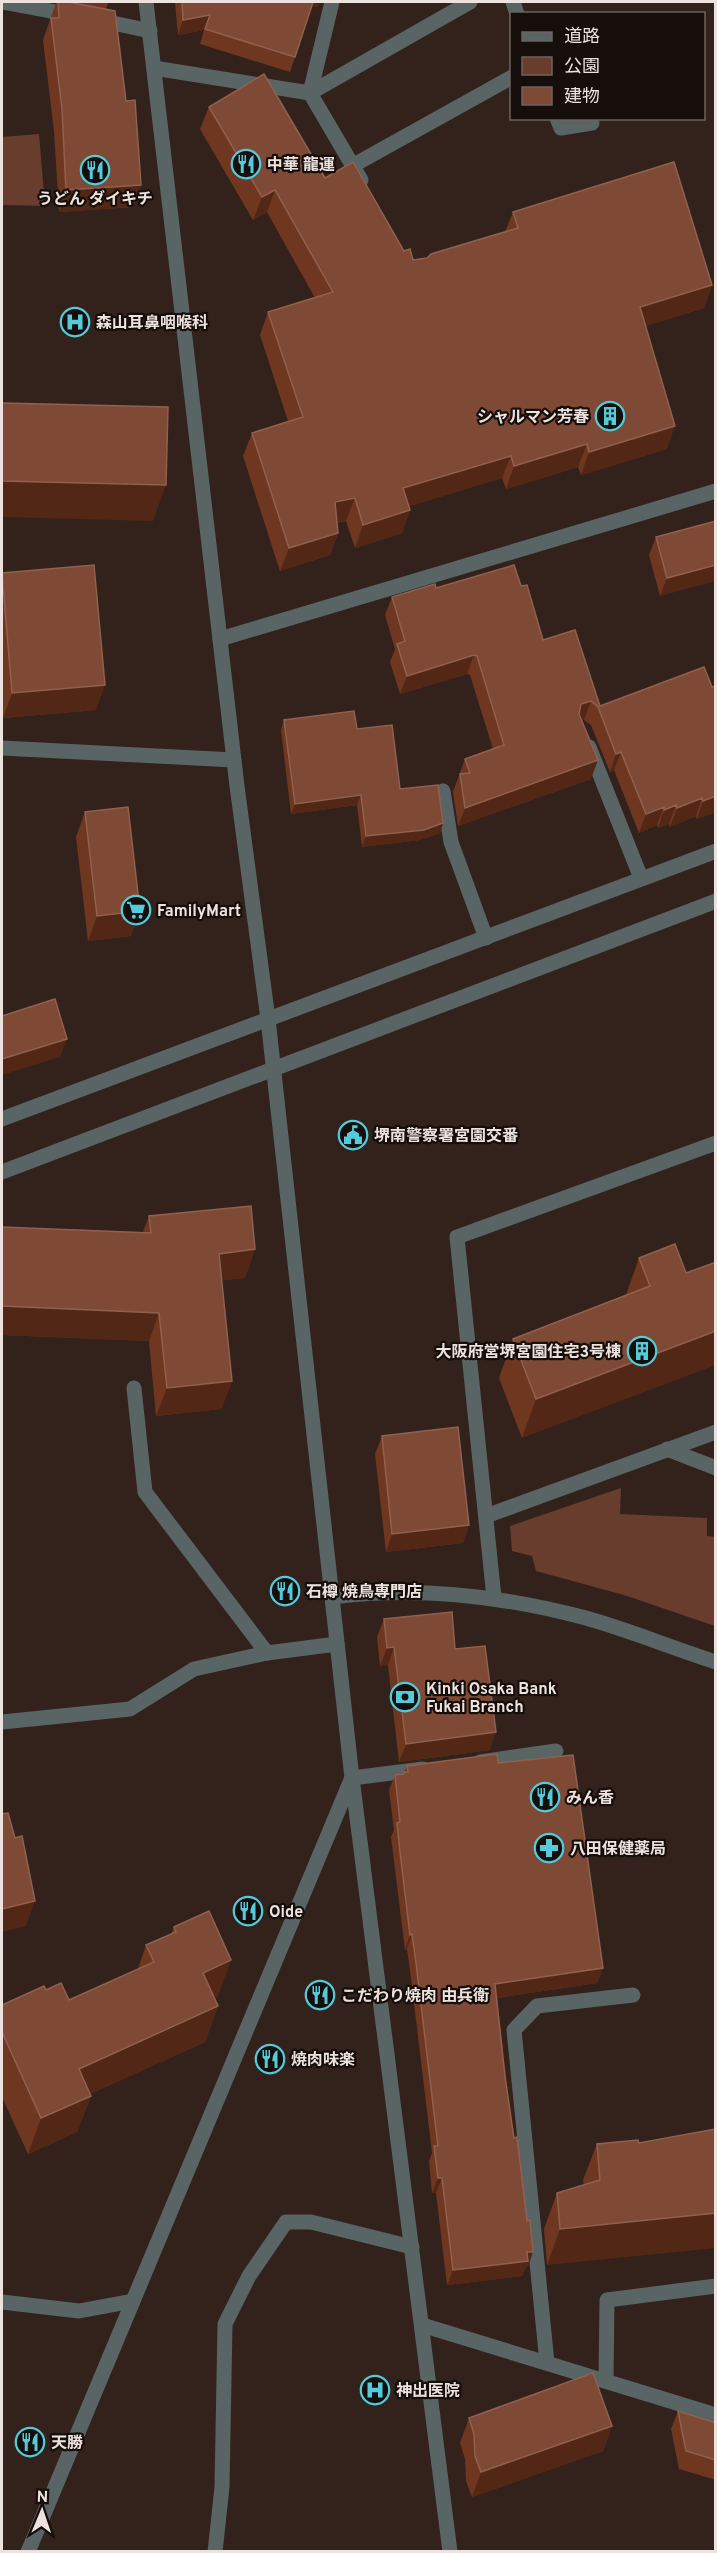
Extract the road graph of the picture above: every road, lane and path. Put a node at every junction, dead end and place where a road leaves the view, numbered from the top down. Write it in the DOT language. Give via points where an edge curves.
graph roads {
  1 [pos="2,2"];
  2 [pos="146,2"];
  3 [pos="332,2"];
  4 [pos="470,2"];
  5 [pos="150,31"];
  6 [pos="154,68"];
  7 [pos="510,78"];
  8 [pos="310,93"];
  9 [pos="558,120"];
  10 [pos="592,123"];
  11 [pos="352,166"];
  12 [pos="369,195"];
  13 [pos="716,491"];
  14 [pos="220,639"];
  15 [pos="582,729"];
  16 [pos="2,748"];
  17 [pos="234,760"];
  18 [pos="443,791"];
  19 [pos="716,851"];
  20 [pos="641,878"];
  21 [pos="716,901"];
  22 [pos="486,938"];
  23 [pos="268,1018"];
  24 [pos="273,1070"];
  25 [pos="2,1119"];
  26 [pos="716,1143"];
  27 [pos="2,1172"];
  28 [pos="134,1388"];
  29 [pos="716,1432"];
  30 [pos="667,1449"];
  31 [pos="716,1468"];
  32 [pos="486,1516"];
  33 [pos="332,1597"];
  34 [pos="494,1598"];
  35 [pos="337,1644"];
  36 [pos="267,1653"];
  37 [pos="716,1662"];
  38 [pos="2,1722"];
  39 [pos="556,1751"];
  40 [pos="470,1763"];
  41 [pos="434,1767"];
  42 [pos="352,1778"];
  43 [pos="633,1995"];
  44 [pos="412,2247"];
  45 [pos="716,2286"];
  46 [pos="133,2301"];
  47 [pos="2,2302"];
  48 [pos="422,2325"];
  49 [pos="547,2363"];
  50 [pos="606,2381"];
  51 [pos="716,2415"];
  52 [pos="28,2552"];
  53 [pos="215,2552"];
  54 [pos="450,2552"];
  1 -- 5 [label="street"];
  2 -- 5 [label="street"];
  3 -- 8 [label="street"];
  4 -- 8 [label="street"];
  5 -- 6 [label="street"];
  6 -- 8 [label="street"];
  6 -- 14 [label="street"];
  7 -- 11 [label="street"];
  8 -- 11 [label="street"];
  9 -- 10 [label="street" via="561,128"];
  11 -- 12 [label="street"];
  13 -- 14 [label="street"];
  14 -- 17 [label="street"];
  15 -- 20 [label="street"];
  16 -- 17 [label="street"];
  17 -- 23 [label="street"];
  18 -- 22 [label="street" via="451,842"];
  19 -- 20 [label="street"];
  20 -- 22 [label="street"];
  21 -- 24 [label="street"];
  22 -- 23 [label="street"];
  23 -- 24 [label="street"];
  23 -- 25 [label="street"];
  24 -- 27 [label="street"];
  24 -- 33 [label="street"];
  26 -- 32 [label="street" via="457,1237"];
  28 -- 36 [label="street" via="145,1492"];
  29 -- 30 [label="street"];
  30 -- 31 [label="street"];
  30 -- 32 [label="street"];
  32 -- 34 [label="street"];
  33 -- 34 [label="street" via="369,1592"];
  33 -- 35 [label="street"];
  34 -- 37 [label="street" via="587,1618"];
  35 -- 36 [label="street"];
  35 -- 42 [label="street"];
  36 -- 38 [label="street" via="194,1669 130,1709"];
  39 -- 40 [label="street"];
  41 -- 42 [label="street"];
  42 -- 44 [label="street"];
  42 -- 46 [label="street"];
  43 -- 49 [label="street" via="537,2006 514,2030"];
  44 -- 48 [label="street"];
  44 -- 53 [label="street" via="311,2222 286,2222 249,2276 225,2324 222,2487"];
  45 -- 50 [label="street" via="607,2300"];
  46 -- 47 [label="street" via="79,2311"];
  46 -- 52 [label="street"];
  48 -- 49 [label="street"];
  48 -- 54 [label="street"];
  49 -- 50 [label="street"];
  50 -- 51 [label="street"];
}
